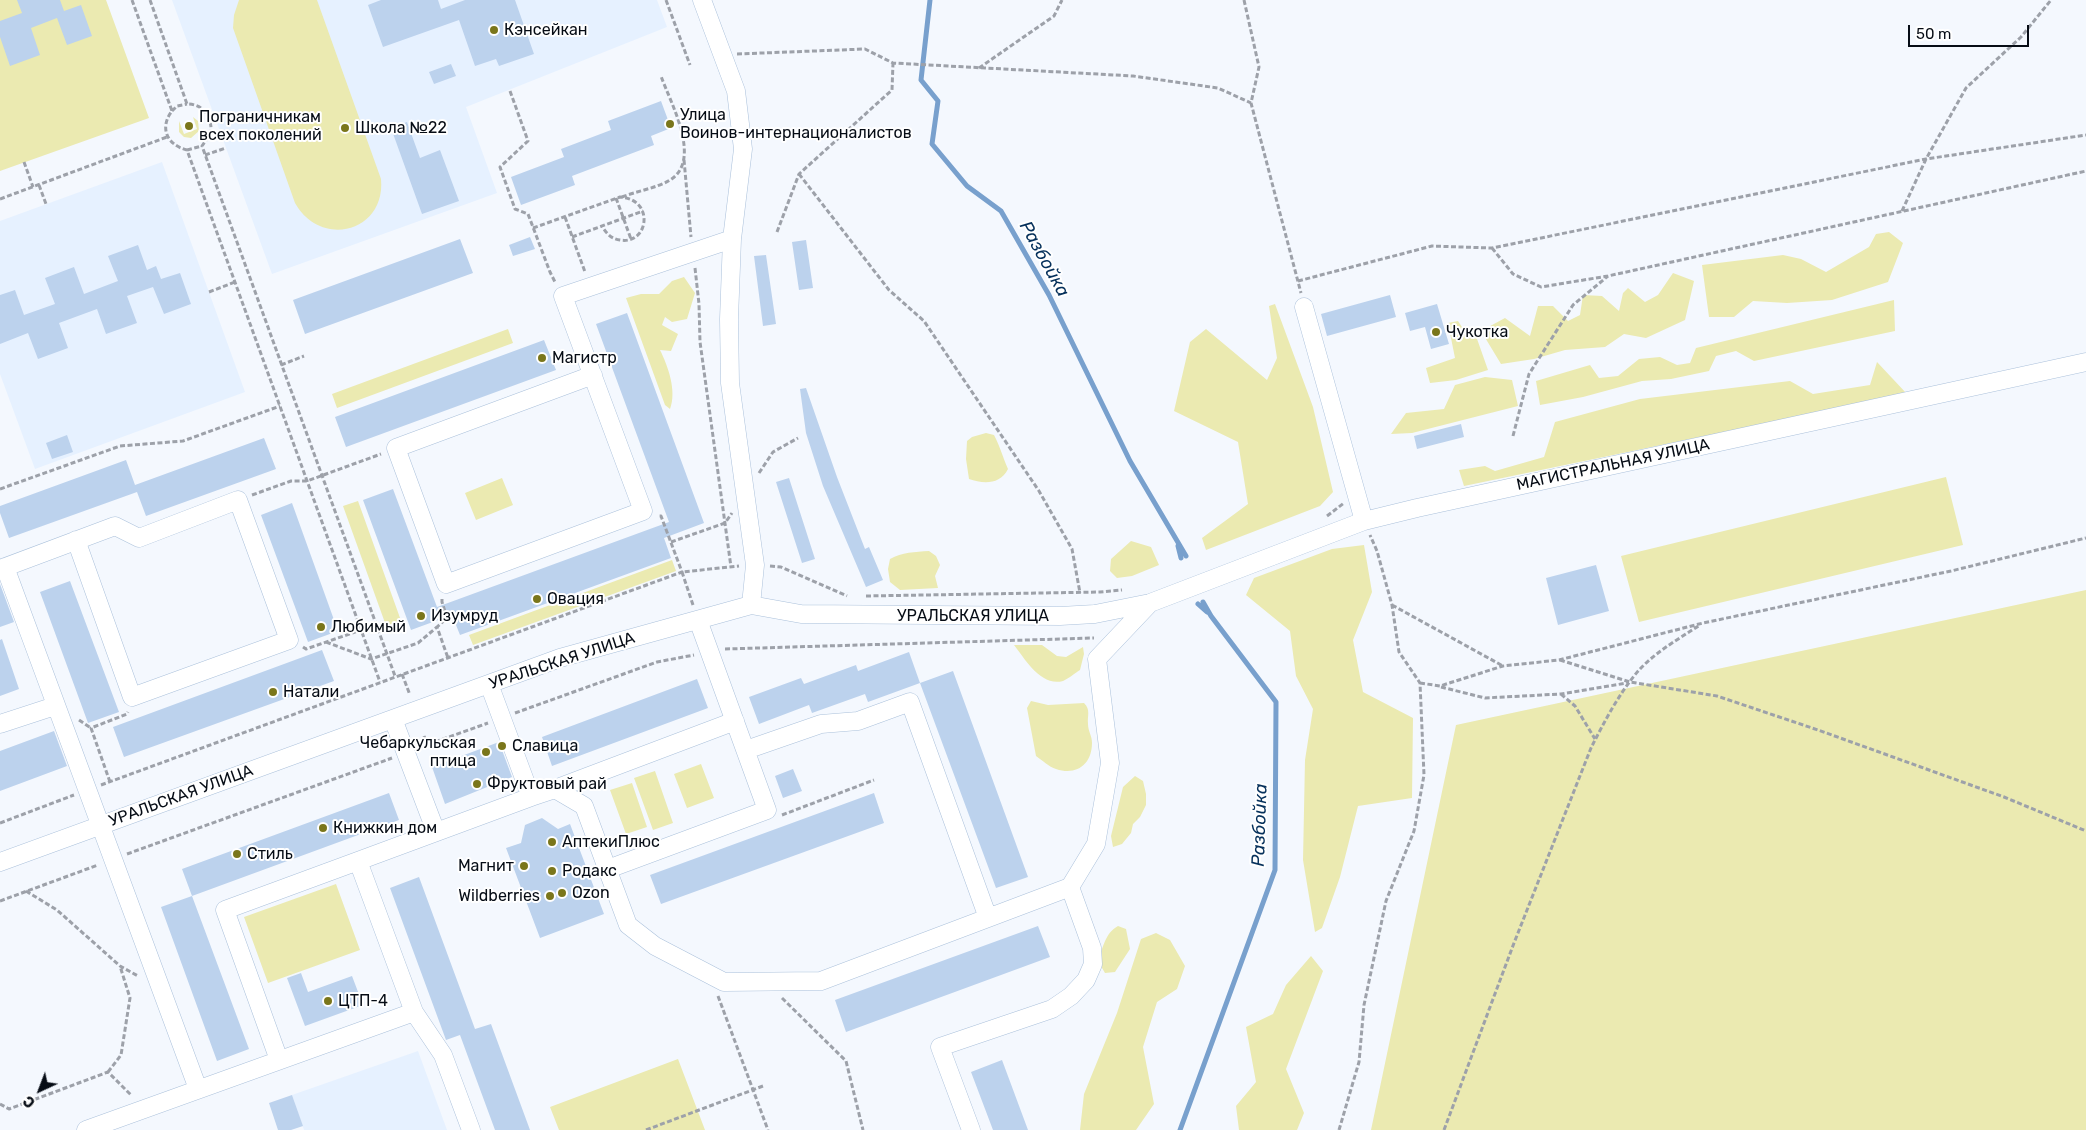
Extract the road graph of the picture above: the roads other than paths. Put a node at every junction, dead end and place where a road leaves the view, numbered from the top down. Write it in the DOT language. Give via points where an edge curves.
graph roads {
  1 [pos="702,0"];
  2 [pos="732,239"];
  3 [pos="1304,307"];
  4 [pos="2086,362"];
  5 [pos="593,376"];
  6 [pos="1364,521"];
  7 [pos="76,540"];
  8 [pos="2,568"];
  9 [pos="1150,603"];
  10 [pos="751,604"];
  11 [pos="698,620"];
  12 [pos="489,684"];
  13 [pos="55,706"];
  14 [pos="393,719"];
  15 [pos="735,721"];
  16 [pos="0,724"];
  17 [pos="746,750"];
  18 [pos="555,789"];
  19 [pos="531,796"];
  20 [pos="99,826"];
  21 [pos="436,832"];
  22 [pos="358,861"];
  23 [pos="0,862"];
  24 [pos="608,869"];
  25 [pos="1070,888"];
  26 [pos="988,918"];
  27 [pos="414,1012"];
  28 [pos="279,1060"];
  29 [pos="198,1089"];
  30 [pos="86,1130"];
  31 [pos="472,1130"];
  32 [pos="971,1130"];
  1 -- 2 [label="street" via="736,91 743,149"];
  2 -- 5 [label="street" via="563,296"];
  2 -- 10 [label="street" via="730,383 755,565"];
  3 -- 6 [label="street"];
  4 -- 6 [label="street, МАГИСТРАЛЬНАЯ УЛИЦА"];
  5 -- 5 [label="street" via="396,448 446,584 643,511"];
  6 -- 9 [label="street, МАГИСТРАЛЬНАЯ УЛИЦА"];
  7 -- 7 [label="street" via="132,697 289,640 238,500 139,538 115,526"];
  7 -- 8 [label="street"];
  8 -- 13 [label="street"];
  9 -- 10 [label="street, УРАЛЬСКАЯ УЛИЦА" via="1095,614 1060,616 801,614"];
  9 -- 25 [label="street" via="1097,659 1110,763 1096,844"];
  10 -- 11 [label="street, УРАЛЬСКАЯ УЛИЦА"];
  11 -- 12 [label="street, УРАЛЬСКАЯ УЛИЦА" via="560,658"];
  11 -- 15 [label="street"];
  12 -- 14 [label="street, УРАЛЬСКАЯ УЛИЦА"];
  12 -- 19 [label="street"];
  13 -- 16 [label="street"];
  13 -- 20 [label="street"];
  14 -- 20 [label="street, УРАЛЬСКАЯ УЛИЦА"];
  14 -- 21 [label="street"];
  15 -- 17 [label="street"];
  15 -- 18 [label="street"];
  17 -- 24 [label="street" via="767,810"];
  17 -- 26 [label="street" via="821,724 858,721 910,702"];
  18 -- 19 [label="street"];
  18 -- 24 [label="street" via="584,806"];
  19 -- 21 [label="street"];
  20 -- 23 [label="street, УРАЛЬСКАЯ УЛИЦА"];
  20 -- 29 [label="street"];
  21 -- 22 [label="street"];
  22 -- 27 [label="street"];
  22 -- 28 [label="street" via="225,910"];
  24 -- 26 [label="street" via="628,925 655,946 724,982 821,981"];
  25 -- 26 [label="street"];
  25 -- 32 [label="street" via="1092,948 1093,964 1086,980 1052,1009 940,1047"];
  27 -- 28 [label="street"];
  27 -- 31 [label="street" via="444,1055"];
  28 -- 29 [label="street"];
  29 -- 30 [label="street"];
}
